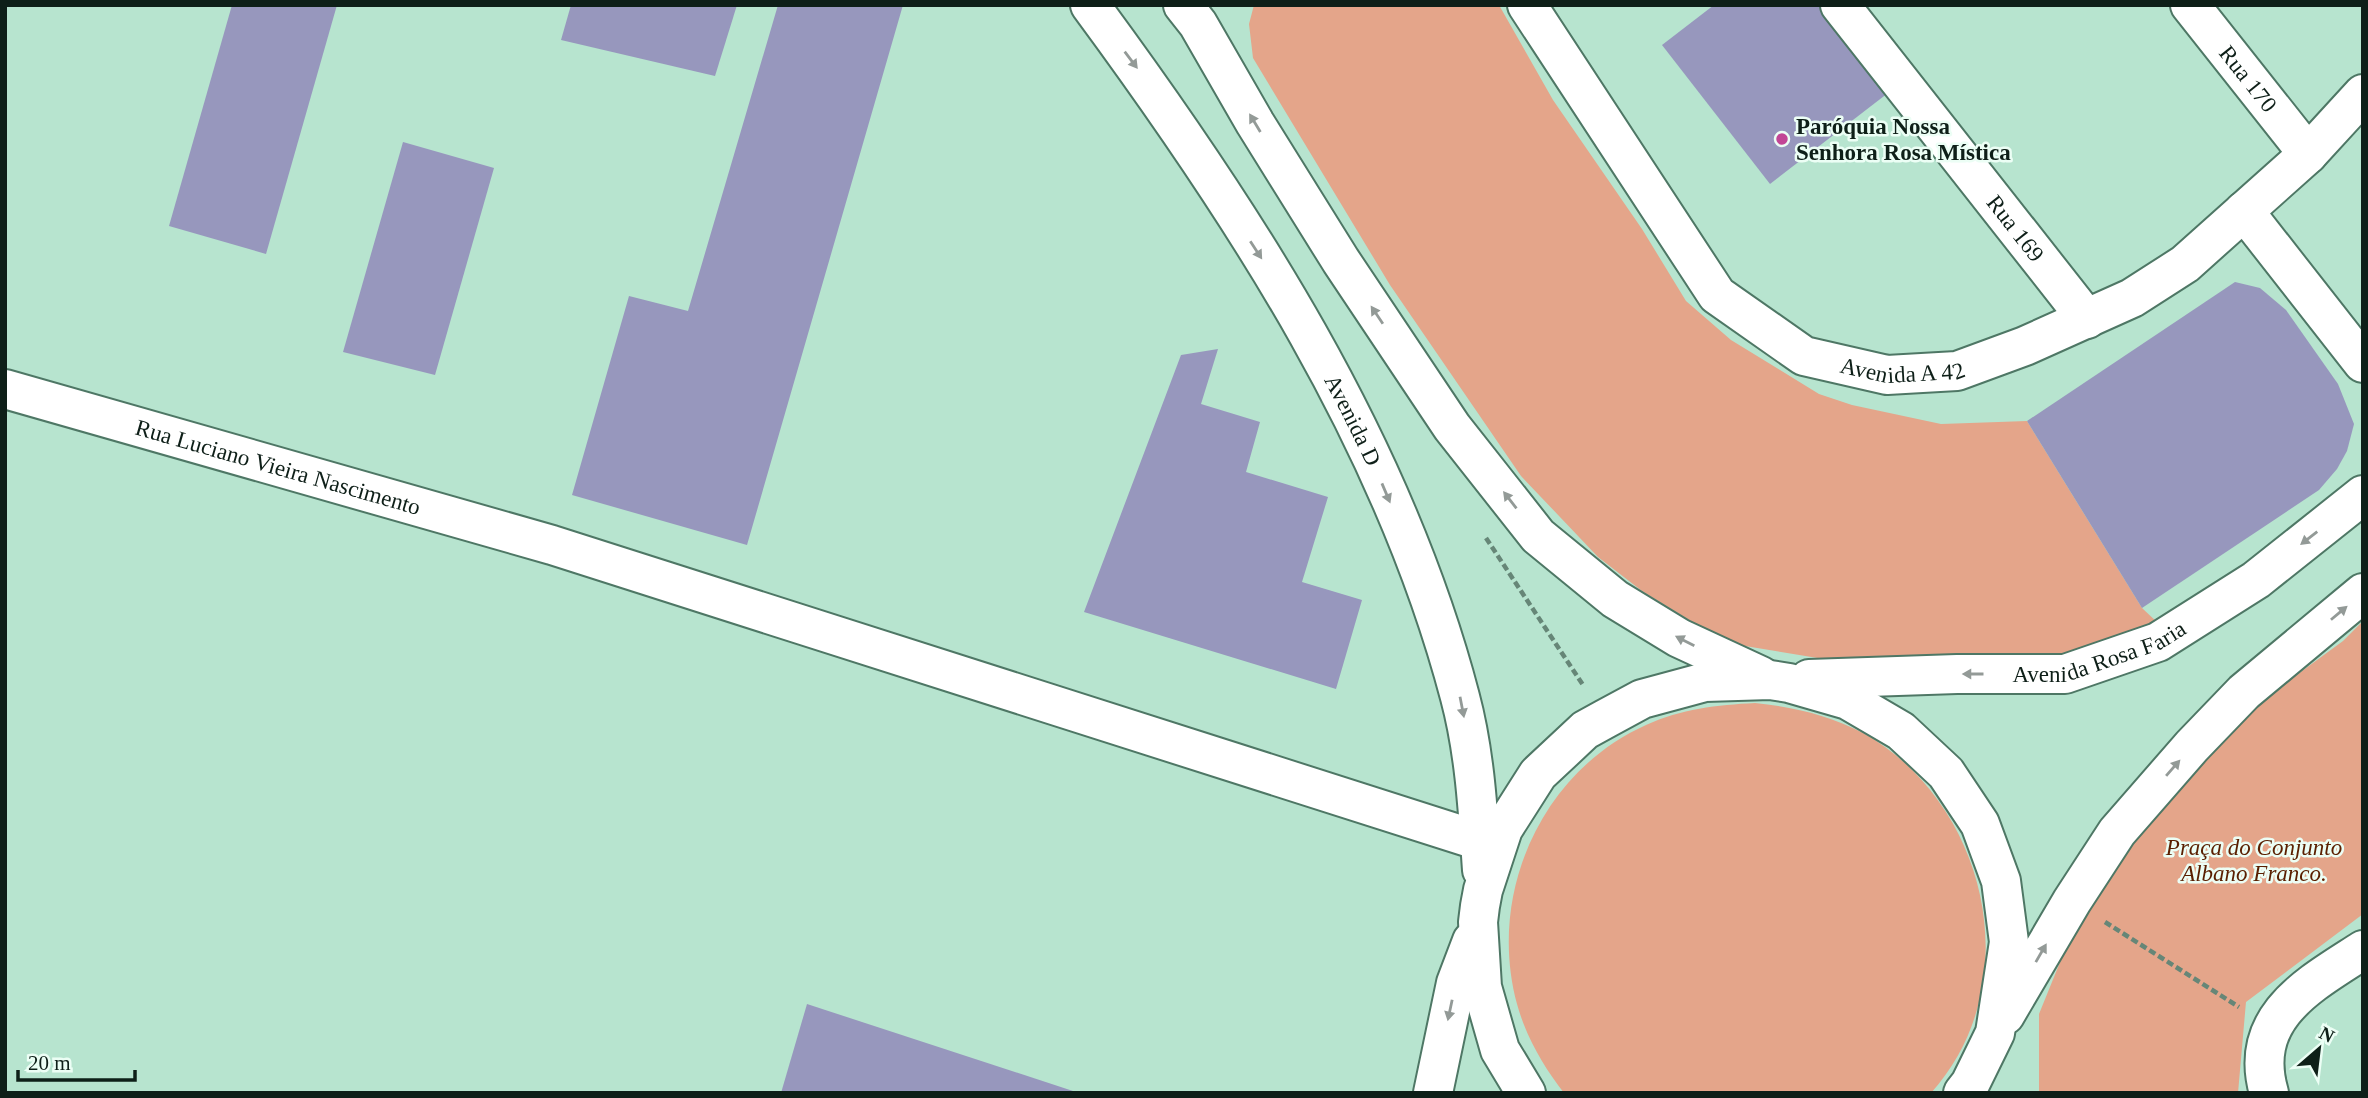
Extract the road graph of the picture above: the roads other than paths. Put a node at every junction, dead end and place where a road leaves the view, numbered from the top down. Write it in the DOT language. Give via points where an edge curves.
graph roads {
  1 [pos="1090,5"];
  2 [pos="1527,5"];
  3 [pos="1840,5"];
  4 [pos="2190,5"];
  5 [pos="1197,12"];
  6 [pos="2363,94"];
  7 [pos="2308,154"];
  8 [pos="2244,211"];
  9 [pos="2087,319"];
  10 [pos="2363,363"];
  11 [pos="5,388"];
  12 [pos="2363,495"];
  13 [pos="2363,593"];
  14 [pos="1779,681"];
  15 [pos="1480,841"];
  16 [pos="1481,906"];
  17 [pos="2363,950"];
  18 [pos="1995,1033"];
  19 [pos="1433,1093"];
  20 [pos="1526,1093"];
  21 [pos="1963,1093"];
  22 [pos="1990,1093"];
  23 [pos="2269,1093"];
  1 -- 15 [label="street, Avenida D, one-way" via="1164,104 1296,311 1368,449 1427,588 1461,699"];
  2 -- 9 [label="street, Avenida A 42" via="1717,295 1804,356 1888,375 1956,371"];
  3 -- 9 [label="street, Rua 169"];
  4 -- 7 [label="street, Rua 170"];
  14 -- 5 [label="street, one-way" via="1679,638 1615,599 1538,536 1452,427 1341,261 1255,123"];
  6 -- 7 [label="street, Avenida A 42"];
  7 -- 8 [label="street, Avenida A 42"];
  8 -- 9 [label="street, Avenida A 42" via="2185,264 2132,298"];
  8 -- 10 [label="street"];
  11 -- 15 [label="street, Rua Luciano Vieira Nascimento" via="552,545"];
  12 -- 14 [label="street, Avenida Rosa Faria, one-way" via="2256,580 2158,642 2065,674"];
  18 -- 13 [label="street, one-way" via="2071,901 2117,832 2244,692"];
  14 -- 16 [label="street" via="1705,681 1642,699 1585,730 1538,774 1503,829"];
  14 -- 18 [label="street" via="1848,700 1901,731 1946,773 1980,824 2001,881 2009,942"];
  15 -- 16 [label="street, Avenida D"];
  16 -- 19 [label="street, one-way" via="1456,983"];
  16 -- 20 [label="street, Avenida D" via="1482,987 1500,1050"];
  17 -- 23 [label="street" via="2289,1002 2272,1028 2264,1058"];
  18 -- 21 [label="street"];
  18 -- 22 [label="street"];
}
